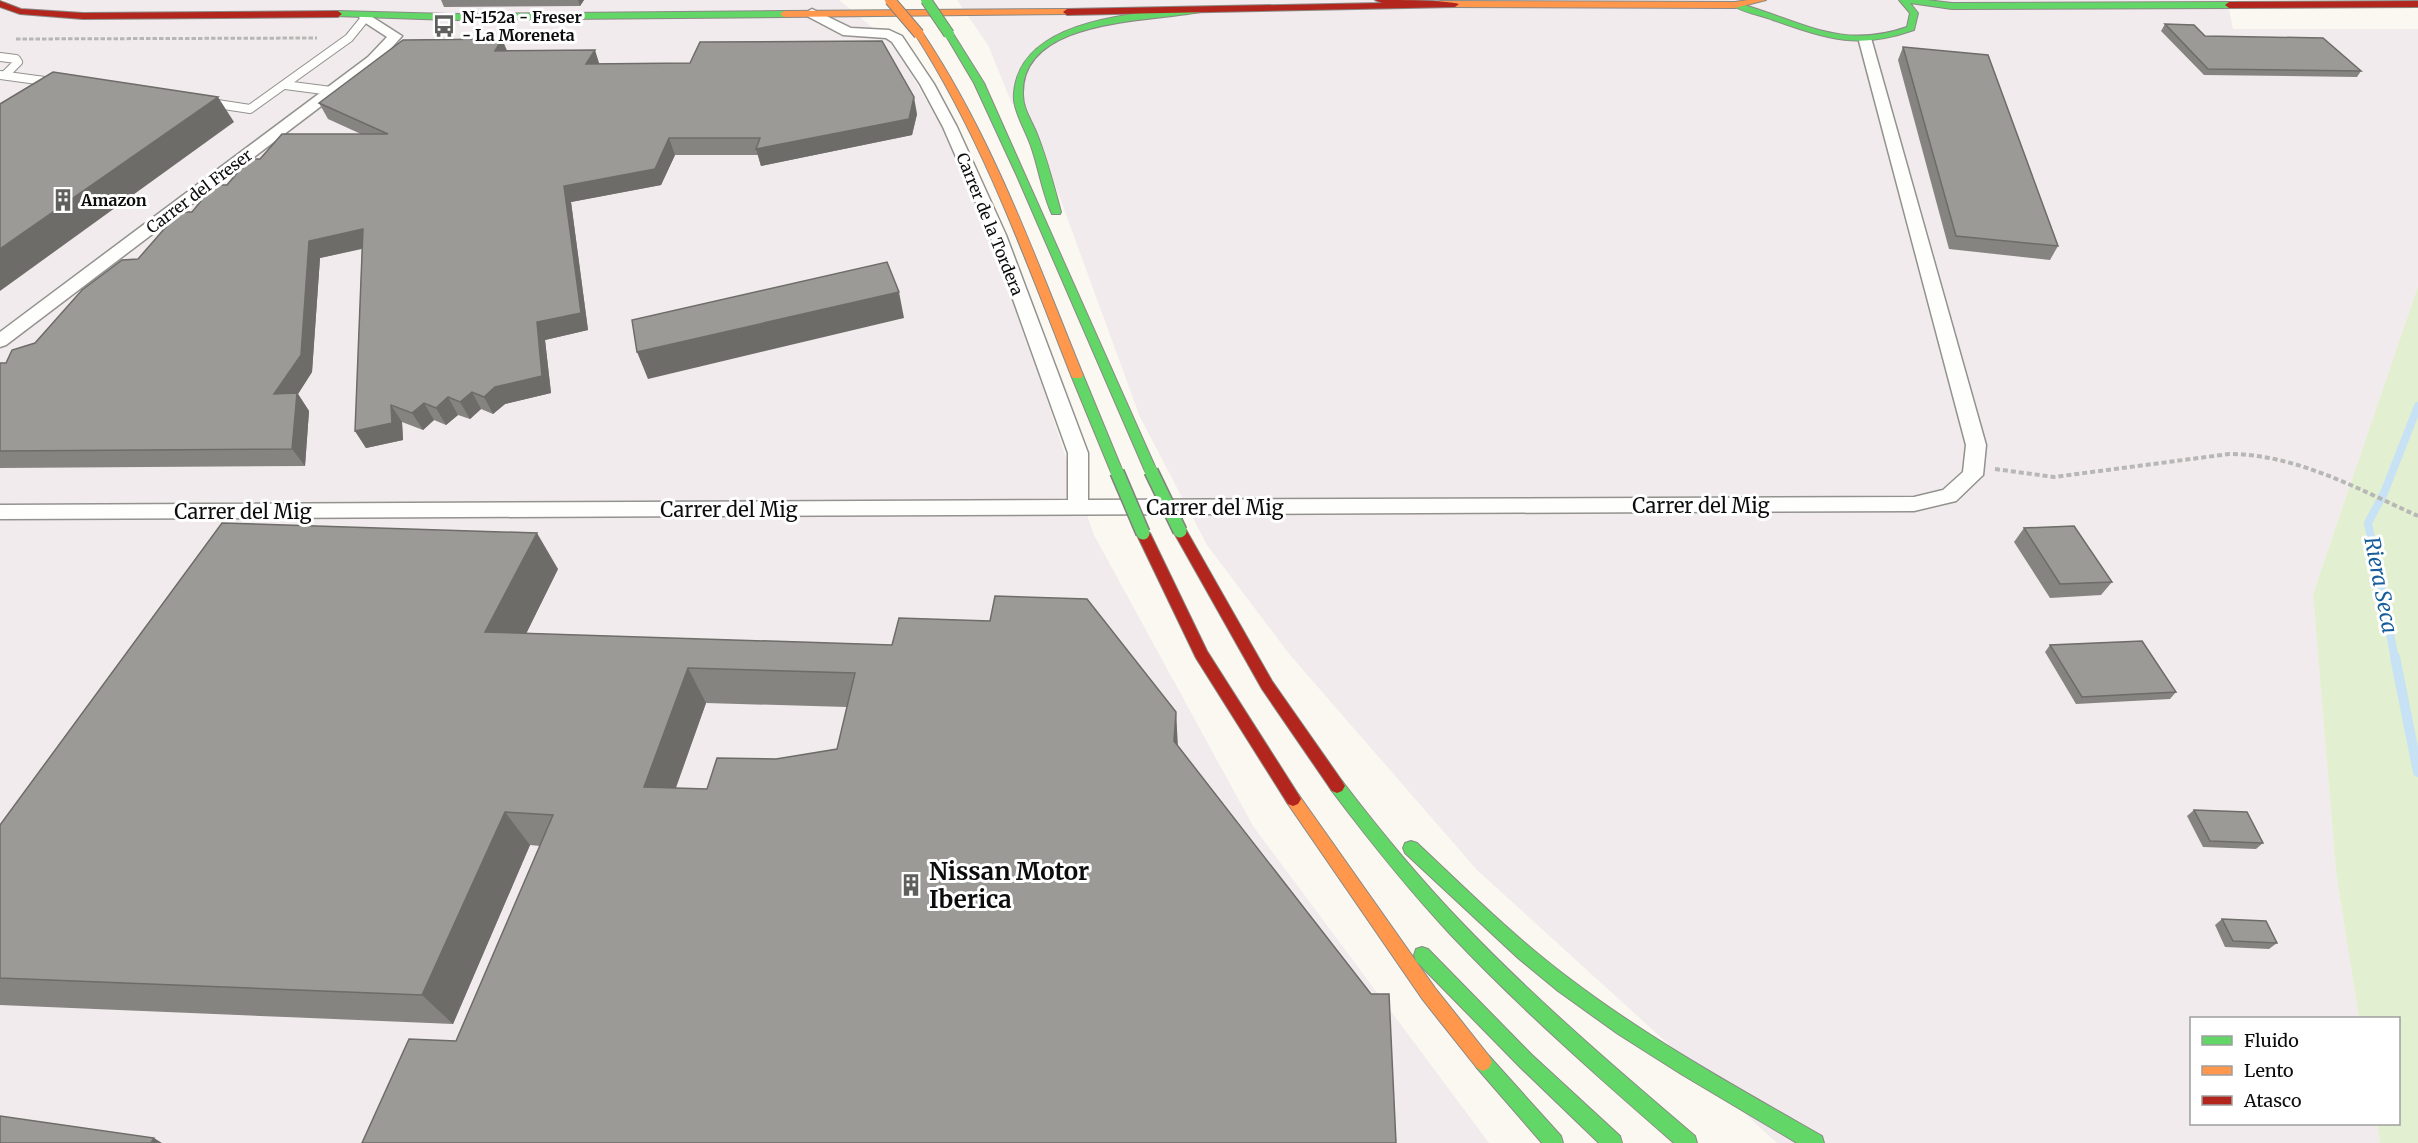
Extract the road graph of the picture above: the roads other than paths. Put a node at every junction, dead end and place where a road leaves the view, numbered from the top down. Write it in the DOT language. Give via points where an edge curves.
graph roads {
  1 [pos="890,0"];
  2 [pos="926,0"];
  3 [pos="1379,0"];
  4 [pos="1762,0"];
  5 [pos="1773,0"];
  6 [pos="1903,0"];
  7 [pos="1909,0"];
  8 [pos="2114,0"];
  9 [pos="2276,2"];
  10 [pos="0,4"];
  11 [pos="1455,4"];
  12 [pos="2418,4"];
  13 [pos="1735,5"];
  14 [pos="2073,5"];
  15 [pos="1952,6"];
  16 [pos="1197,10"];
  17 [pos="812,13"];
  18 [pos="366,17"];
  19 [pos="1915,18"];
  20 [pos="1787,20"];
  21 [pos="12,24"];
  22 [pos="1866,41"];
  23 [pos="0,57"];
  24 [pos="3,75"];
  25 [pos="64,83"];
  26 [pos="285,85"];
  27 [pos="331,91"];
  28 [pos="204,102"];
  29 [pos="1087,326"];
  30 [pos="0,341"];
  31 [pos="1078,508"];
  32 [pos="0,512"];
  33 [pos="1309,749"];
  34 [pos="1377,815"];
  35 [pos="1311,823"];
  36 [pos="1403,840"];
  37 [pos="1554,1143"];
  38 [pos="1612,1143"];
  39 [pos="1688,1143"];
  40 [pos="1815,1143"];
  1 -- 35 [label="main road, bridge" via="943,68 978,133 1178,612 1224,694"];
  2 -- 29 [label="main road, bridge" via="995,117"];
  3 -- 11 [label="main road"];
  4 -- 13 [label="main road"];
  5 -- 20 [label="main road"];
  6 -- 19 [label="main road"];
  7 -- 15 [label="main road"];
  8 -- 14 [label="street"];
  9 -- 12 [label="main road"];
  9 -- 14 [label="main road"];
  10 -- 18 [label="main road" via="20,11 83,16 272,13"];
  11 -- 13 [label="main road"];
  11 -- 16 [label="main road"];
  13 -- 20 [label="main road"];
  14 -- 15 [label="main road"];
  15 -- 19 [label="main road"];
  16 -- 17 [label="main road"];
  16 -- 29 [label="main road" via="1070,31 1041,45 1018,72 1018,95 1046,172"];
  17 -- 18 [label="main road"];
  17 -- 31 [label="street, Carrer de la Tordera" via="848,32 889,34 897,39 927,84 998,235 1078,453"];
  18 -- 21 [label="main road"];
  18 -- 26 [label="lane" via="349,38"];
  18 -- 27 [label="street, Carrer del Freser" via="395,36 373,60"];
  19 -- 22 [label="main road" via="1911,28 1898,36"];
  20 -- 22 [label="main road" via="1830,37"];
  22 -- 31 [label="street, Carrer del Mig" via="1976,445 1973,475 1949,496 1914,504"];
  23 -- 24 [label="lane" via="18,62"];
  24 -- 25 [label="lane"];
  26 -- 27 [label="lane"];
  26 -- 28 [label="lane" via="250,109"];
  27 -- 30 [label="street, Carrer del Freser"];
  29 -- 33 [label="main road, bridge" via="1151,471 1235,636"];
  31 -- 32 [label="street, Carrer del Mig"];
  33 -- 34 [label="main road"];
  33 -- 39 [label="main road" via="1374,834 1446,918 1588,1055"];
  35 -- 37 [label="main road" via="1429,994"];
  35 -- 38 [label="main road" via="1412,944"];
  36 -- 40 [label="main road" via="1488,923 1542,968 1689,1070"];
}
